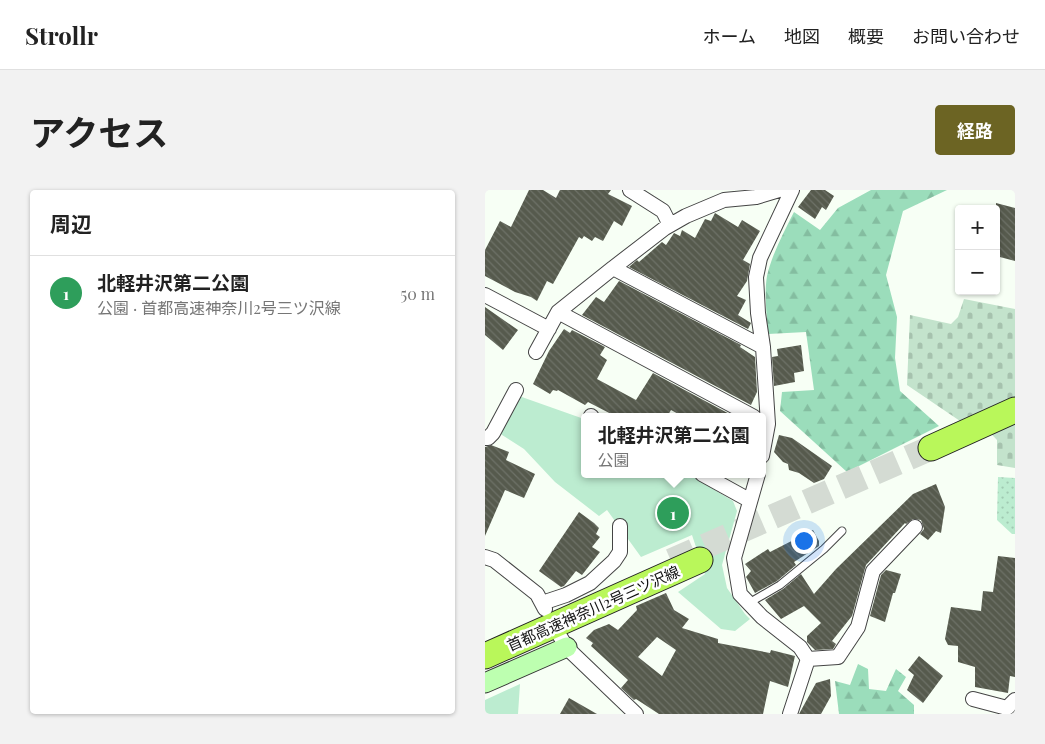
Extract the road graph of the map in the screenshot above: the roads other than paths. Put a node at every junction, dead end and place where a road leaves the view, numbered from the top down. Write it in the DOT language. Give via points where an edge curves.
graph roads {
  1 [pos="630,190"];
  2 [pos="779,190"];
  3 [pos="792,190"];
  4 [pos="670,225"];
  5 [pos="613,268"];
  6 [pos="485,295"];
  7 [pos="558,312"];
  8 [pos="549,329"];
  9 [pos="763,347"];
  10 [pos="536,352"];
  11 [pos="516,390"];
  12 [pos="1015,410"];
  13 [pos="747,413"];
  14 [pos="765,413"];
  15 [pos="1015,420"];
  16 [pos="485,438"];
  17 [pos="710,478"];
  18 [pos="757,478"];
  19 [pos="749,500"];
  20 [pos="619,526"];
  21 [pos="915,527"];
  22 [pos="842,531"];
  23 [pos="485,557"];
  24 [pos="700,560"];
  25 [pos="749,603"];
  26 [pos="562,640"];
  27 [pos="485,656"];
  28 [pos="808,659"];
  29 [pos="485,683"];
  30 [pos="973,699"];
  31 [pos="1015,700"];
  32 [pos="793,709"];
  33 [pos="636,714"];
  1 -- 4 [label="street" via="663,211"];
  2 -- 4 [label="street" via="756,197 724,200"];
  3 -- 9 [label="street" via="760,258 756,277 757,313"];
  4 -- 5 [label="street"];
  5 -- 7 [label="street"];
  5 -- 9 [label="street"];
  6 -- 8 [label="street"];
  7 -- 8 [label="street"];
  7 -- 13 [label="street"];
  8 -- 10 [label="street"];
  9 -- 14 [label="street"];
  11 -- 16 [label="street" via="493,433"];
  12 -- 15 [label="highway" via="932,452"];
  17 -- 19 [label="street"];
  18 -- 19 [label="street"];
  19 -- 25 [label="street" via="735,558 740,594"];
  20 -- 23 [label="street" via="620,552 614,561 590,583 543,606 537,594 523,582 495,560"];
  21 -- 28 [label="street" via="873,572 858,627 838,657"];
  22 -- 25 [label="lane" via="780,585"];
  24 -- 27 [label="highway, 首都高速神奈川2号三ツ沢線"];
  25 -- 28 [label="street" via="800,647"];
  26 -- 29 [label="street"];
  26 -- 33 [label="street"];
  28 -- 32 [label="street"];
  30 -- 31 [label="street" via="1007,708"];
}
